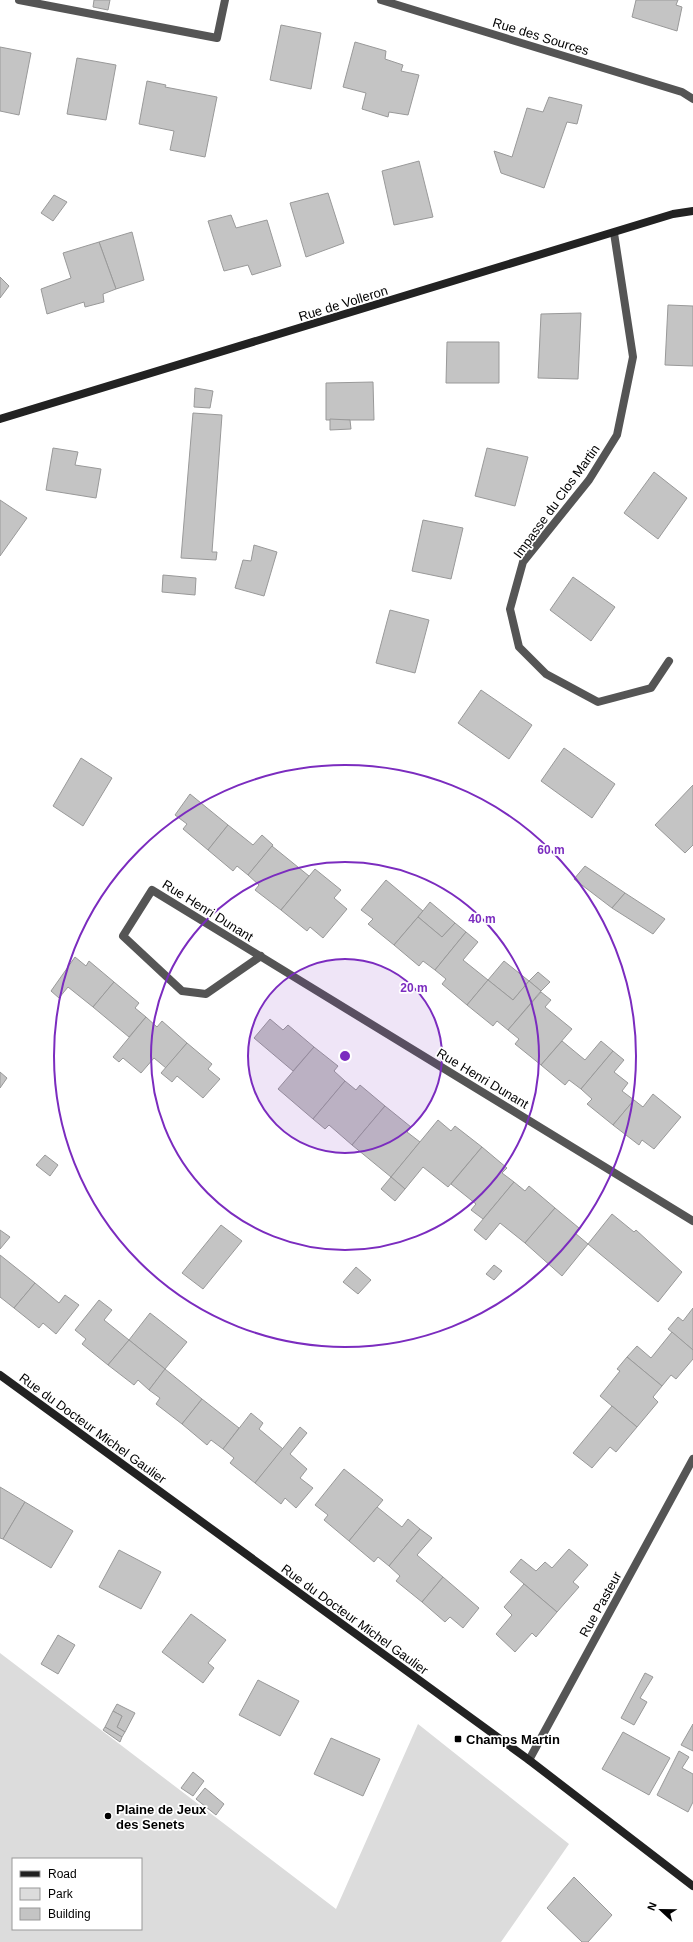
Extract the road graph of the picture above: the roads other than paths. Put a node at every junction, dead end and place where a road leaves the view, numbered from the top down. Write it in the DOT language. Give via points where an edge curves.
graph roads {
  1 [pos="19,0"];
  2 [pos="226,0"];
  3 [pos="382,0"];
  4 [pos="693,99"];
  5 [pos="693,211"];
  6 [pos="614,233"];
  7 [pos="0,419"];
  8 [pos="669,661"];
  9 [pos="261,956"];
  10 [pos="693,1221"];
  11 [pos="0,1375"];
  12 [pos="693,1460"];
  13 [pos="529,1760"];
  14 [pos="693,1886"];
  1 -- 2 [label="street" via="217,38"];
  3 -- 4 [label="street, Rue des Sources" via="682,92"];
  5 -- 6 [label="street, Rue de Volleron" via="673,214"];
  6 -- 7 [label="street, Rue de Volleron"];
  6 -- 8 [label="street, Impasse du Clos Martin" via="632,357 617,435 589,480 523,562 510,610 518,648 546,674 598,702 651,688"];
  9 -- 9 [label="street, Rue Henri Dunant" via="152,890 123,936 182,991 206,994"];
  9 -- 10 [label="street, Rue Henri Dunant"];
  11 -- 13 [label="street, Rue du Docteur Michel Gaulier"];
  12 -- 13 [label="street, Rue Pasteur"];
  13 -- 14 [label="street, Rue du Docteur Michel Gaulier"];
}
